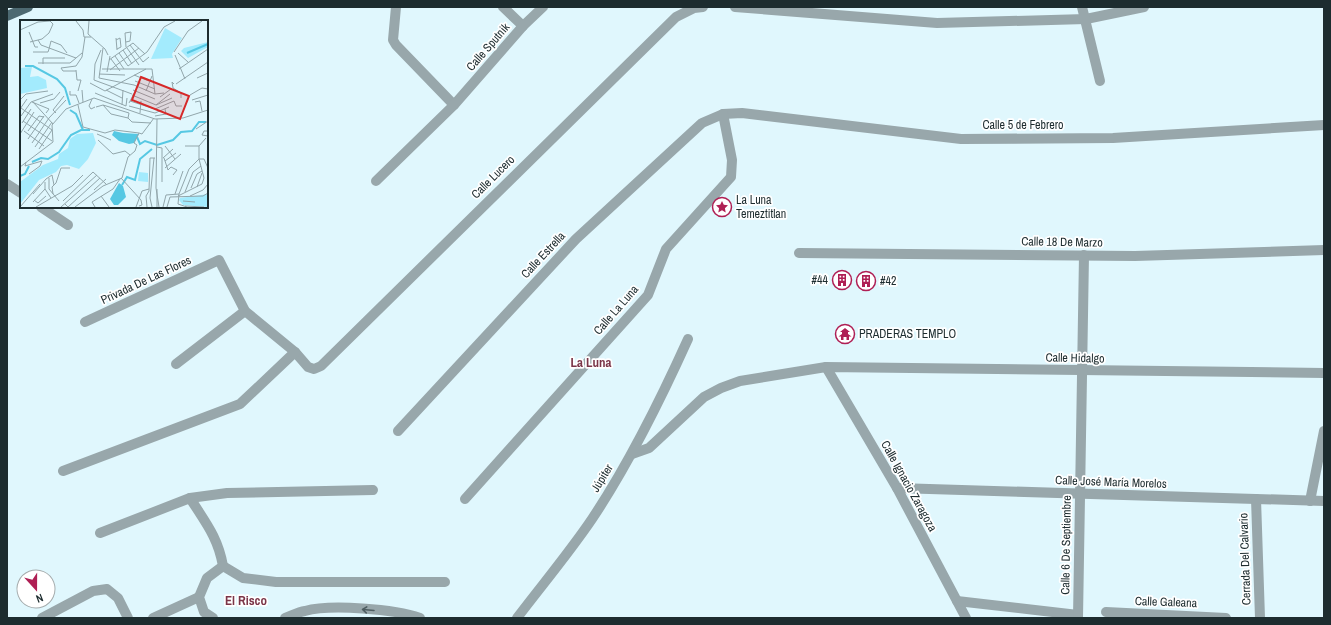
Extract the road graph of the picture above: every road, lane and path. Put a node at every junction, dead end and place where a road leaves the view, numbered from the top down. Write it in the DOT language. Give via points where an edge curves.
graph roads {
  1 [pos="28,7"];
  2 [pos="396,7"];
  3 [pos="503,7"];
  4 [pos="543,7"];
  5 [pos="734,7"];
  6 [pos="1082,7"];
  7 [pos="1144,7"];
  8 [pos="699,8"];
  9 [pos="7,16"];
  10 [pos="1086,19"];
  11 [pos="523,26"];
  12 [pos="1100,81"];
  13 [pos="454,105"];
  14 [pos="723,114"];
  15 [pos="1324,125"];
  16 [pos="376,181"];
  17 [pos="7,184"];
  18 [pos="20,192"];
  19 [pos="42,208"];
  20 [pos="68,225"];
  21 [pos="1324,250"];
  22 [pos="799,252"];
  23 [pos="1084,255"];
  24 [pos="245,311"];
  25 [pos="85,322"];
  26 [pos="688,339"];
  27 [pos="295,352"];
  28 [pos="176,364"];
  29 [pos="826,367"];
  30 [pos="1083,371"];
  31 [pos="1324,373"];
  32 [pos="398,431"];
  33 [pos="1324,431"];
  34 [pos="632,454"];
  35 [pos="63,470"];
  36 [pos="897,488"];
  37 [pos="373,490"];
  38 [pos="1079,494"];
  39 [pos="190,498"];
  40 [pos="465,499"];
  41 [pos="1256,499"];
  42 [pos="1310,501"];
  43 [pos="1324,501"];
  44 [pos="100,533"];
  45 [pos="223,566"];
  46 [pos="445,582"];
  47 [pos="199,597"];
  48 [pos="957,601"];
  49 [pos="1106,612"];
  50 [pos="305,614"];
  51 [pos="1078,616"];
  52 [pos="42,618"];
  53 [pos="128,618"];
  54 [pos="153,618"];
  55 [pos="213,618"];
  56 [pos="284,618"];
  57 [pos="420,618"];
  58 [pos="517,618"];
  59 [pos="966,618"];
  60 [pos="1226,618"];
  61 [pos="1260,618"];
  1 -- 9 [label="main road"];
  2 -- 13 [label="street" via="396,45"];
  3 -- 11 [label="street"];
  4 -- 11 [label="street, Calle Sputnik"];
  5 -- 10 [label="street" via="937,23"];
  6 -- 10 [label="street"];
  7 -- 10 [label="street"];
  8 -- 27 [label="street, Calle Lucero" via="676,17 321,366 314,369 308,367"];
  10 -- 12 [label="street"];
  11 -- 13 [label="street, Calle Sputnik"];
  13 -- 16 [label="street, Calle Sputnik"];
  14 -- 15 [label="street, Calle 5 de Febrero" via="742,113 961,139 1113,138"];
  14 -- 32 [label="street, Calle Estrella" via="702,123 576,238"];
  14 -- 40 [label="street, Calle La Luna" via="732,160 731,177 666,249 648,296"];
  17 -- 18 [label="street"];
  19 -- 20 [label="street"];
  21 -- 23 [label="street, Calle 18 De Marzo" via="1135,256"];
  22 -- 23 [label="street, Calle 18 De Marzo"];
  23 -- 30 [label="street, Calle 6 De Septiembre"];
  24 -- 25 [label="street, Privada De Las Flores" via="219,260"];
  24 -- 27 [label="street"];
  24 -- 28 [label="street"];
  26 -- 34 [label="street, Júpiter"];
  27 -- 35 [label="street" via="240,404"];
  29 -- 30 [label="street, Calle Hidalgo"];
  29 -- 34 [label="street, Calle Hidalgo" via="740,381 721,388 704,397 649,448"];
  29 -- 36 [label="street, Calle Ignacio Zaragoza"];
  30 -- 31 [label="street, Calle Hidalgo"];
  30 -- 38 [label="street, Calle 6 De Septiembre"];
  33 -- 42 [label="street"];
  34 -- 58 [label="street, Júpiter" via="592,520"];
  36 -- 38 [label="street, Calle José María Morelos"];
  36 -- 48 [label="street, Calle Ignacio Zaragoza"];
  37 -- 39 [label="street" via="227,493"];
  38 -- 41 [label="street, Calle José María Morelos"];
  38 -- 51 [label="street, Calle 6 De Septiembre"];
  39 -- 44 [label="street"];
  39 -- 45 [label="street" via="216,538"];
  41 -- 42 [label="street, Calle José María Morelos"];
  41 -- 61 [label="street, Cerrada Del Calvario"];
  42 -- 43 [label="street, Calle José María Morelos"];
  45 -- 46 [label="street" via="243,578 276,582"];
  45 -- 47 [label="street" via="207,578"];
  47 -- 54 [label="street"];
  47 -- 55 [label="street" via="204,612"];
  48 -- 51 [label="street"];
  48 -- 59 [label="street, Calle Ignacio Zaragoza"];
  49 -- 60 [label="street, Calle Galeana"];
  50 -- 56 [label="street"];
  57 -- 50 [label="street, one-way" via="345,607"];
  52 -- 53 [label="street" via="93,591 107,589 118,598"];
}
